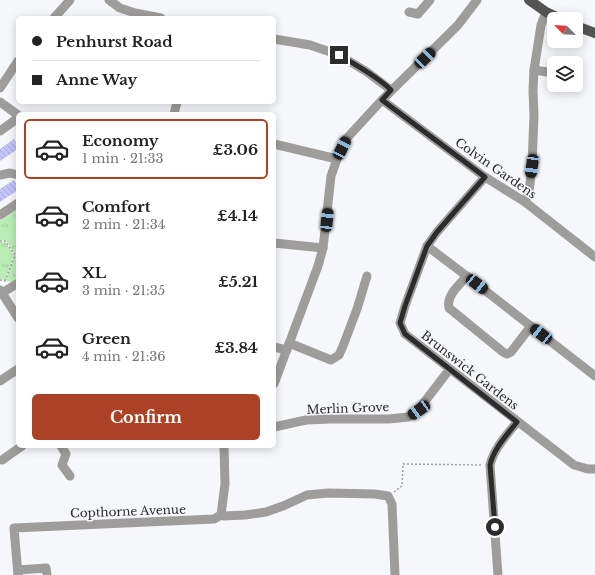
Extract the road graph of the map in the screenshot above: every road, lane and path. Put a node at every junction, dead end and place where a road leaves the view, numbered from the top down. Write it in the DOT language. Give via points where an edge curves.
graph roads {
  1 [pos="70,0"];
  2 [pos="110,0"];
  3 [pos="430,0"];
  4 [pos="477,0"];
  5 [pos="529,0"];
  6 [pos="409,12"];
  7 [pos="546,12"];
  8 [pos="56,16"];
  9 [pos="151,16"];
  10 [pos="583,29"];
  11 [pos="595,33"];
  12 [pos="276,39"];
  13 [pos="16,64"];
  14 [pos="534,70"];
  15 [pos="547,72"];
  16 [pos="0,88"];
  17 [pos="391,90"];
  18 [pos="382,100"];
  19 [pos="0,102"];
  20 [pos="16,114"];
  21 [pos="16,119"];
  22 [pos="0,131"];
  23 [pos="276,144"];
  24 [pos="337,159"];
  25 [pos="16,174"];
  26 [pos="0,175"];
  27 [pos="485,177"];
  28 [pos="525,202"];
  29 [pos="16,204"];
  30 [pos="0,215"];
  31 [pos="0,241"];
  32 [pos="276,243"];
  33 [pos="427,246"];
  34 [pos="323,248"];
  35 [pos="15,255"];
  36 [pos="595,257"];
  37 [pos="367,276"];
  38 [pos="467,276"];
  39 [pos="5,281"];
  40 [pos="16,284"];
  41 [pos="2,295"];
  42 [pos="16,315"];
  43 [pos="531,326"];
  44 [pos="276,347"];
  45 [pos="288,347"];
  46 [pos="16,370"];
  47 [pos="449,370"];
  48 [pos="595,376"];
  49 [pos="276,379"];
  50 [pos="0,381"];
  51 [pos="517,422"];
  52 [pos="276,426"];
  53 [pos="19,448"];
  54 [pos="62,448"];
  55 [pos="224,448"];
  56 [pos="2,460"];
  57 [pos="490,465"];
  58 [pos="595,469"];
  59 [pos="70,476"];
  60 [pos="388,496"];
  61 [pos="221,514"];
  62 [pos="18,573"];
  63 [pos="47,575"];
  64 [pos="395,575"];
  65 [pos="498,575"];
  1 -- 8 [label="street"];
  2 -- 9 [label="street" via="120,8"];
  3 -- 6 [label="street" via="418,14"];
  4 -- 17 [label="street" via="458,25"];
  5 -- 7 [label="main road"];
  7 -- 14 [label="street" via="541,25"];
  10 -- 11 [label="main road"];
  12 -- 17 [label="street" via="310,45 339,55"];
  13 -- 16 [label="street"];
  14 -- 15 [label="street"];
  14 -- 28 [label="street" via="532,166 529,192"];
  17 -- 18 [label="street"];
  18 -- 24 [label="street" via="347,138"];
  18 -- 27 [label="street, Colvin Gardens"];
  19 -- 20 [label="street"];
  21 -- 22 [label="street"];
  23 -- 24 [label="street"];
  24 -- 34 [label="street" via="331,176"];
  25 -- 26 [label="street"];
  27 -- 28 [label="street, Colvin Gardens"];
  27 -- 33 [label="street, Brunswick Gardens"];
  28 -- 36 [label="street, Colvin Gardens"];
  29 -- 30 [label="street"];
  31 -- 35 [label="path" via="5,241"];
  32 -- 34 [label="street"];
  33 -- 38 [label="street"];
  33 -- 47 [label="street, Brunswick Gardens" via="400,323 405,334"];
  34 -- 45 [label="street"];
  35 -- 39 [label="path"];
  37 -- 45 [label="street" via="338,355 331,360"];
  38 -- 43 [label="street"];
  38 -- 43 [label="street" via="448,299 449,308 502,352 511,352"];
  40 -- 41 [label="street"];
  41 -- 42 [label="street"];
  43 -- 48 [label="street"];
  44 -- 45 [label="street"];
  45 -- 49 [label="street"];
  46 -- 50 [label="street"];
  47 -- 51 [label="street, Brunswick Gardens"];
  47 -- 52 [label="street, Merlin Grove" via="419,410 408,417 312,420"];
  51 -- 57 [label="street" via="497,449"];
  51 -- 58 [label="street, Brunswick Gardens" via="574,465"];
  53 -- 56 [label="street"];
  54 -- 59 [label="street" via="66,454 62,465"];
  55 -- 61 [label="street" via="225,484"];
  57 -- 60 [label="path" via="403,464 402,486"];
  57 -- 65 [label="street"];
  60 -- 61 [label="street" via="328,493 307,495 266,512 224,516"];
  60 -- 64 [label="street" via="392,504"];
  61 -- 62 [label="street, Copthorne Avenue" via="214,519 14,528"];
  62 -- 63 [label="street" via="46,568"];
}
